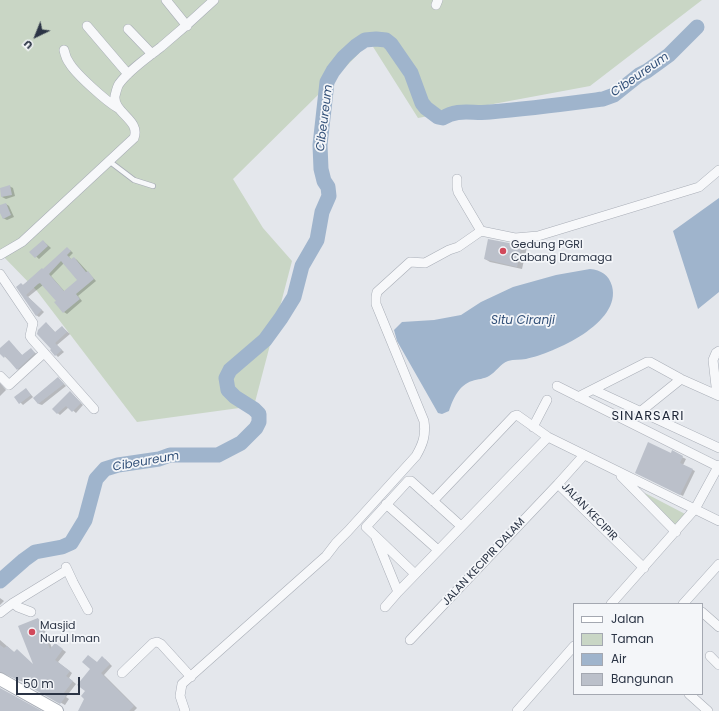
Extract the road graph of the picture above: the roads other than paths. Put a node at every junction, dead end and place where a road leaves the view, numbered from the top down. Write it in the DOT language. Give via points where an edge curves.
graph roads {
  1 [pos="166,0"];
  2 [pos="214,0"];
  3 [pos="87,26"];
  4 [pos="187,26"];
  5 [pos="128,29"];
  6 [pos="64,50"];
  7 [pos="152,54"];
  8 [pos="128,74"];
  9 [pos="118,108"];
  10 [pos="109,161"];
  11 [pos="719,170"];
  12 [pos="458,179"];
  13 [pos="154,186"];
  14 [pos="481,231"];
  15 [pos="0,255"];
  16 [pos="0,274"];
  17 [pos="719,351"];
  18 [pos="44,353"];
  19 [pos="0,376"];
  20 [pos="681,379"];
  21 [pos="557,386"];
  22 [pos="594,390"];
  23 [pos="718,395"];
  24 [pos="578,397"];
  25 [pos="547,400"];
  26 [pos="94,409"];
  27 [pos="640,412"];
  28 [pos="533,427"];
  29 [pos="548,437"];
  30 [pos="719,448"];
  31 [pos="584,455"];
  32 [pos="719,466"];
  33 [pos="616,472"];
  34 [pos="558,484"];
  35 [pos="433,501"];
  36 [pos="386,504"];
  37 [pos="695,509"];
  38 [pos="719,521"];
  39 [pos="461,526"];
  40 [pos="676,532"];
  41 [pos="376,538"];
  42 [pos="438,550"];
  43 [pos="644,568"];
  44 [pos="718,568"];
  45 [pos="415,574"];
  46 [pos="398,592"];
  47 [pos="13,602"];
  48 [pos="688,602"];
  49 [pos="613,603"];
  50 [pos="385,607"];
  51 [pos="88,610"];
  52 [pos="31,612"];
  53 [pos="0,613"];
  54 [pos="703,613"];
  55 [pos="719,627"];
  56 [pos="410,640"];
  57 [pos="573,647"];
  58 [pos="710,656"];
  59 [pos="719,665"];
  60 [pos="122,673"];
  61 [pos="191,676"];
  62 [pos="0,679"];
  63 [pos="689,695"];
  64 [pos="57,711"];
  65 [pos="185,711"];
  66 [pos="517,711"];
  67 [pos="708,711"];
  1 -- 4 [label="street"];
  2 -- 4 [label="street"];
  3 -- 8 [label="street"];
  4 -- 7 [label="street"];
  5 -- 7 [label="street"];
  6 -- 9 [label="street" via="76,72"];
  7 -- 8 [label="street"];
  8 -- 9 [label="street" via="116,92"];
  9 -- 10 [label="street" via="136,132 134,138"];
  10 -- 13 [label="lane" via="134,180"];
  10 -- 15 [label="street" via="22,242"];
  11 -- 14 [label="street" via="699,187 538,236 515,238"];
  12 -- 14 [label="street" via="458,192"];
  14 -- 61 [label="street" via="458,247 425,263 410,262 377,292 376,304 424,421 425,438 416,456 326,556"];
  16 -- 18 [label="street" via="33,323 30,336"];
  17 -- 23 [label="street" via="713,360"];
  18 -- 19 [label="street" via="9,385"];
  18 -- 26 [label="street"];
  20 -- 22 [label="street" via="647,362"];
  20 -- 23 [label="street"];
  20 -- 27 [label="street"];
  21 -- 24 [label="street"];
  22 -- 24 [label="street"];
  22 -- 27 [label="street"];
  24 -- 32 [label="street"];
  25 -- 28 [label="street"];
  27 -- 30 [label="street"];
  28 -- 29 [label="street"];
  28 -- 35 [label="street" via="518,416 514,416"];
  29 -- 31 [label="street"];
  29 -- 39 [label="street"];
  31 -- 33 [label="street"];
  31 -- 34 [label="street, JALAN KECIPIR"];
  32 -- 37 [label="street"];
  33 -- 37 [label="street"];
  33 -- 40 [label="street"];
  34 -- 43 [label="street, JALAN KECIPIR"];
  34 -- 56 [label="street, JALAN KECIPIR DALAM"];
  35 -- 36 [label="street" via="410,481"];
  35 -- 39 [label="street"];
  36 -- 41 [label="street" via="366,527"];
  36 -- 42 [label="street"];
  37 -- 38 [label="street"];
  37 -- 40 [label="street"];
  39 -- 42 [label="street"];
  40 -- 43 [label="street"];
  41 -- 45 [label="street"];
  41 -- 46 [label="street"];
  42 -- 45 [label="street"];
  43 -- 49 [label="street"];
  44 -- 48 [label="street"];
  45 -- 46 [label="street"];
  46 -- 50 [label="street"];
  47 -- 51 [label="street" via="66,568"];
  47 -- 52 [label="street"];
  47 -- 53 [label="street"];
  54 -- 55 [label="street"];
  57 -- 66 [label="street"];
  58 -- 59 [label="street"];
  60 -- 61 [label="street" via="157,642"];
  61 -- 65 [label="street" via="182,684 180,696"];
  62 -- 64 [label="street"];
  63 -- 67 [label="street"];
}
